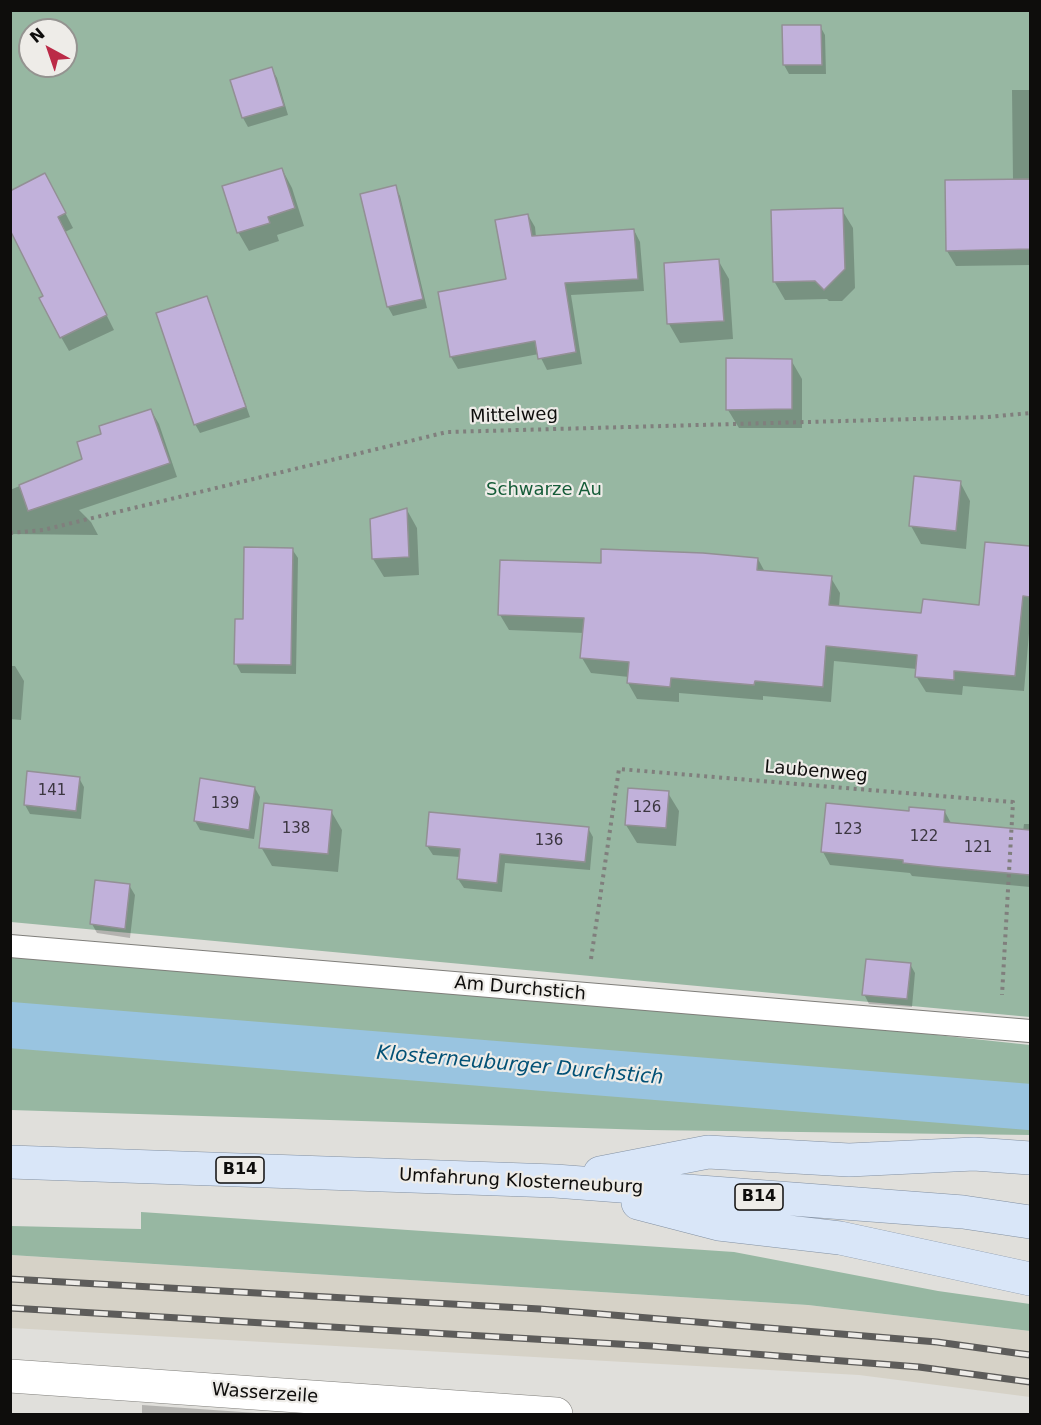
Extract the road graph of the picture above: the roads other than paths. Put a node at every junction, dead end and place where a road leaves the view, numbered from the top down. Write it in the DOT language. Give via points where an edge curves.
graph roads {
  1 [pos="10,946"];
  2 [pos="1030,1031"];
  3 [pos="1030,1158"];
  4 [pos="10,1162"];
  5 [pos="555,1181"];
  6 [pos="1030,1222"];
  7 [pos="1030,1279"];
  8 [pos="10,1376"];
  9 [pos="556,1414"];
  1 -- 2 [label="lane, Am Durchstich"];
  3 -- 5 [label="main road" via="974,1154 849,1160 708,1152"];
  4 -- 5 [label="main road, Umfahrung Klosterneuburg / B14"];
  5 -- 6 [label="main road, Umfahrung Klosterneuburg / B14" via="963,1212"];
  5 -- 7 [label="main road" via="719,1224 840,1238"];
  8 -- 9 [label="street, Wasserzeile"];
}
